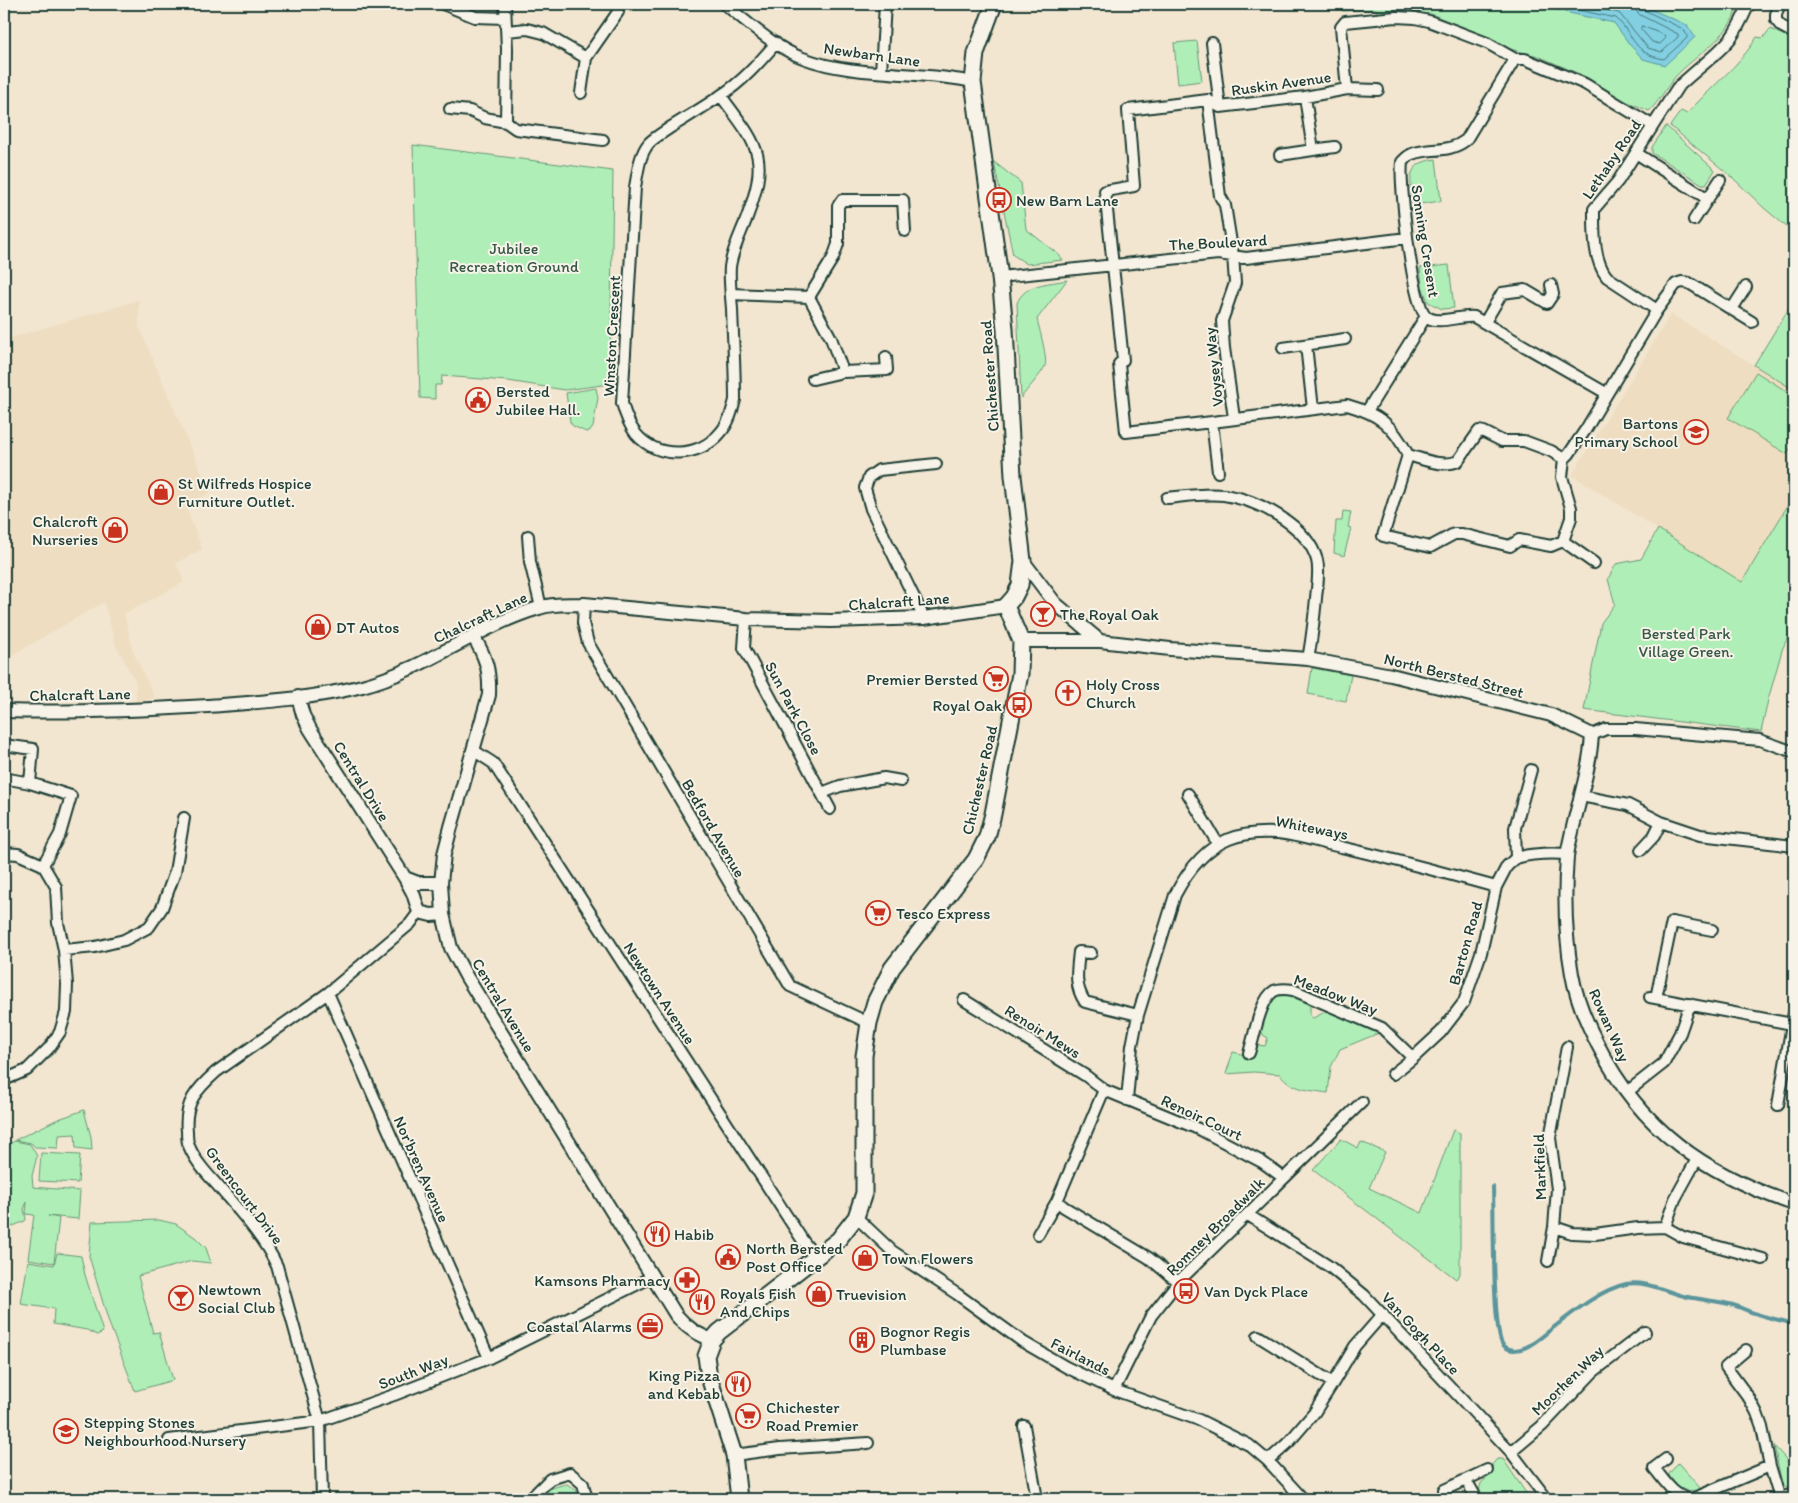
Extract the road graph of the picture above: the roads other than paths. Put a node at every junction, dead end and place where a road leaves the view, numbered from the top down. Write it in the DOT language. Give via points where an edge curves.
graph roads {
  1 [pos="443,4"];
  2 [pos="505,4"];
  3 [pos="724,4"];
  4 [pos="885,4"];
  5 [pos="994,4"];
  6 [pos="1749,4"];
  7 [pos="1780,4"];
  8 [pos="618,12"];
  9 [pos="505,18"];
  10 [pos="507,30"];
  11 [pos="1794,33"];
  12 [pos="776,43"];
  13 [pos="1212,43"];
  14 [pos="586,58"];
  15 [pos="1515,59"];
  16 [pos="881,72"];
  17 [pos="973,82"];
  18 [pos="1347,89"];
  19 [pos="1378,90"];
  20 [pos="582,93"];
  21 [pos="721,96"];
  22 [pos="1304,96"];
  23 [pos="1208,100"];
  24 [pos="1220,107"];
  25 [pos="450,109"];
  26 [pos="506,122"];
  27 [pos="1652,125"];
  28 [pos="603,140"];
  29 [pos="1335,147"];
  30 [pos="1313,150"];
  31 [pos="1636,153"];
  32 [pos="1280,155"];
  33 [pos="1720,180"];
  34 [pos="1708,198"];
  35 [pos="1694,220"];
  36 [pos="905,231"];
  37 [pos="1408,238"];
  38 [pos="1233,256"];
  39 [pos="1113,266"];
  40 [pos="1000,277"];
  41 [pos="1551,285"];
  42 [pos="1746,287"];
  43 [pos="731,294"];
  44 [pos="809,297"];
  45 [pos="1732,309"];
  46 [pos="1657,310"];
  47 [pos="1426,316"];
  48 [pos="1485,322"];
  49 [pos="1752,322"];
  50 [pos="1345,339"];
  51 [pos="1306,345"];
  52 [pos="1283,348"];
  53 [pos="886,357"];
  54 [pos="843,372"];
  55 [pos="813,379"];
  56 [pos="1606,393"];
  57 [pos="1313,408"];
  58 [pos="1367,411"];
  59 [pos="1234,418"];
  60 [pos="1212,422"];
  61 [pos="1408,455"];
  62 [pos="1564,459"];
  63 [pos="936,464"];
  64 [pos="1218,472"];
  65 [pos="1167,498"];
  66 [pos="528,536"];
  67 [pos="1563,541"];
  68 [pos="1023,561"];
  69 [pos="1594,563"];
  70 [pos="584,604"];
  71 [pos="1006,606"];
  72 [pos="540,607"];
  73 [pos="924,618"];
  74 [pos="746,619"];
  75 [pos="473,636"];
  76 [pos="1021,641"];
  77 [pos="1100,641"];
  78 [pos="1308,659"];
  79 [pos="298,697"];
  80 [pos="4,711"];
  81 [pos="1592,735"];
  82 [pos="4,745"];
  83 [pos="473,750"];
  84 [pos="1794,752"];
  85 [pos="1531,770"];
  86 [pos="4,778"];
  87 [pos="902,781"];
  88 [pos="30,783"];
  89 [pos="822,793"];
  90 [pos="1188,794"];
  91 [pos="1581,796"];
  92 [pos="830,809"];
  93 [pos="184,818"];
  94 [pos="1661,822"];
  95 [pos="1218,844"];
  96 [pos="1794,846"];
  97 [pos="1641,850"];
  98 [pos="4,853"];
  99 [pos="1567,854"];
  100 [pos="1516,858"];
  101 [pos="43,865"];
  102 [pos="404,878"];
  103 [pos="422,884"];
  104 [pos="441,884"];
  105 [pos="1496,887"];
  106 [pos="413,893"];
  107 [pos="419,912"];
  108 [pos="443,914"];
  109 [pos="1712,930"];
  110 [pos="64,950"];
  111 [pos="1091,953"];
  112 [pos="328,993"];
  113 [pos="964,1000"];
  114 [pos="1690,1004"];
  115 [pos="1794,1013"];
  116 [pos="1138,1015"];
  117 [pos="869,1023"];
  118 [pos="1792,1024"];
  119 [pos="1567,1047"];
  120 [pos="1249,1053"];
  121 [pos="1413,1058"];
  122 [pos="1393,1074"];
  123 [pos="4,1080"];
  124 [pos="1104,1090"];
  125 [pos="1627,1092"];
  126 [pos="1127,1100"];
  127 [pos="1362,1102"];
  128 [pos="1778,1105"];
  129 [pos="1697,1159"];
  130 [pos="1284,1178"];
  131 [pos="1057,1201"];
  132 [pos="1794,1204"];
  133 [pos="1248,1215"];
  134 [pos="856,1217"];
  135 [pos="1554,1226"];
  136 [pos="1665,1227"];
  137 [pos="1038,1234"];
  138 [pos="816,1258"];
  139 [pos="1763,1259"];
  140 [pos="1548,1261"];
  141 [pos="652,1277"];
  142 [pos="1178,1282"];
  143 [pos="1383,1314"];
  144 [pos="1645,1332"];
  145 [pos="1258,1336"];
  146 [pos="712,1340"];
  147 [pos="1746,1350"];
  148 [pos="489,1358"];
  149 [pos="1333,1382"];
  150 [pos="1114,1390"];
  151 [pos="320,1422"];
  152 [pos="1024,1426"];
  153 [pos="169,1440"];
  154 [pos="868,1442"];
  155 [pos="1512,1452"];
  156 [pos="734,1455"];
  157 [pos="1666,1458"];
  158 [pos="1268,1461"];
  159 [pos="1770,1466"];
  160 [pos="1487,1470"];
  161 [pos="1466,1480"];
  162 [pos="1444,1490"];
  163 [pos="1794,1494"];
  164 [pos="1544,1498"];
  165 [pos="322,1499"];
  166 [pos="530,1499"];
  167 [pos="587,1499"];
  168 [pos="739,1499"];
  169 [pos="1037,1499"];
  170 [pos="1303,1499"];
  171 [pos="1477,1499"];
  172 [pos="1780,1499"];
  1 -- 9 [label="street" via="475,16"];
  2 -- 9 [label="street"];
  3 -- 12 [label="street, Newbarn Lane"];
  4 -- 16 [label="street"];
  5 -- 17 [label="main road, Chichester Road" via="976,53"];
  6 -- 27 [label="street, Lethaby Road" via="1732,37 1677,88"];
  7 -- 11 [label="street" via="1776,20"];
  8 -- 14 [label="street"];
  9 -- 10 [label="street"];
  10 -- 14 [label="street" via="527,29 543,33"];
  10 -- 26 [label="street"];
  12 -- 16 [label="street, Newbarn Lane" via="802,58"];
  12 -- 21 [label="street, Winston Crescent" via="754,68"];
  13 -- 24 [label="street, Ruskin Avenue"];
  14 -- 20 [label="street"];
  15 -- 18 [label="street, Ruskin Avenue" via="1487,43 1428,21 1396,17 1354,20 1345,22 1341,27"];
  15 -- 27 [label="street, Ruskin Avenue" via="1525,59 1586,84"];
  15 -- 37 [label="street, Sonning Cresent" via="1466,140 1458,146 1411,154 1402,162 1400,174"];
  16 -- 17 [label="street, Newbarn Lane"];
  17 -- 40 [label="main road, Chichester Road"];
  18 -- 19 [label="street, Ruskin Avenue"];
  18 -- 22 [label="street, Ruskin Avenue"];
  21 -- 43 [label="street, Winston Crescent" via="754,143 759,167 758,182 730,267"];
  21 -- 43 [label="street, Winston Crescent" via="649,144 639,166 622,403 636,434 648,445 661,451 683,454 696,450 721,432 729,418 735,400"];
  22 -- 24 [label="street, Ruskin Avenue"];
  22 -- 30 [label="street"];
  23 -- 24 [label="street, Ruskin Avenue"];
  23 -- 38 [label="street, Ruskin Avenue" via="1220,196 1225,205"];
  23 -- 39 [label="street" via="1128,110 1134,186 1105,191"];
  25 -- 26 [label="street" via="470,111"];
  26 -- 28 [label="street" via="516,129"];
  27 -- 31 [label="street, Lethaby Road"];
  29 -- 30 [label="street"];
  30 -- 32 [label="street"];
  31 -- 34 [label="street"];
  31 -- 46 [label="street, Lethaby Road" via="1594,209 1596,246 1601,270 1607,277"];
  33 -- 34 [label="street"];
  34 -- 35 [label="street"];
  36 -- 44 [label="street" via="903,200 842,200 838,206 838,244"];
  37 -- 38 [label="street, The Boulevard" via="1246,258"];
  37 -- 47 [label="street, Sonning Cresent" via="1418,299"];
  38 -- 39 [label="street, The Boulevard" via="1218,254"];
  38 -- 59 [label="street, Voysey Way" via="1235,283 1222,320"];
  39 -- 40 [label="street, The Boulevard"];
  39 -- 60 [label="street" via="1123,360 1119,364 1126,432"];
  40 -- 68 [label="main road, Chichester Road" via="1012,476"];
  41 -- 48 [label="street" via="1553,294 1547,303 1525,290 1502,293"];
  42 -- 45 [label="street"];
  43 -- 44 [label="street"];
  44 -- 54 [label="street" via="831,338"];
  45 -- 46 [label="street" via="1682,282 1676,284"];
  45 -- 49 [label="street"];
  46 -- 56 [label="street"];
  47 -- 48 [label="street, Sonning Cresent" via="1444,320 1465,316"];
  47 -- 58 [label="street"];
  48 -- 56 [label="street, Sonning Cresent"];
  50 -- 51 [label="street"];
  51 -- 52 [label="street"];
  51 -- 57 [label="street"];
  53 -- 54 [label="street" via="887,370"];
  54 -- 55 [label="street"];
  56 -- 62 [label="street"];
  57 -- 58 [label="street" via="1347,405"];
  57 -- 59 [label="street"];
  58 -- 61 [label="street" via="1390,426"];
  59 -- 60 [label="street"];
  60 -- 64 [label="street"];
  61 -- 62 [label="street" via="1453,463 1458,461 1479,431 1502,441 1524,441"];
  61 -- 67 [label="street" via="1383,536 1430,548 1454,534 1510,546 1519,540 1551,546"];
  62 -- 67 [label="street" via="1562,477 1571,518"];
  63 -- 73 [label="street" via="879,470 869,478 865,488 871,509"];
  65 -- 78 [label="street" via="1224,495 1255,503 1280,517 1308,543 1317,562 1318,579"];
  66 -- 72 [label="street"];
  67 -- 69 [label="street"];
  68 -- 71 [label="main road, Chichester Road" via="1020,585"];
  68 -- 77 [label="street" via="1055,603"];
  70 -- 72 [label="street, Chalcraft Lane"];
  70 -- 74 [label="street, Chalcraft Lane"];
  70 -- 117 [label="street, Bedford Avenue" via="583,623 588,643 790,986"];
  71 -- 73 [label="street, Chalcraft Lane"];
  71 -- 76 [label="main road, Chichester Road"];
  72 -- 75 [label="street, Chalcraft Lane"];
  73 -- 74 [label="street, Chalcraft Lane"];
  74 -- 89 [label="street, Sun Park Close" via="744,648"];
  75 -- 79 [label="street, Chalcraft Lane" via="400,673 363,686"];
  75 -- 83 [label="street, Central Avenue" via="485,655 490,680 489,695"];
  76 -- 77 [label="street, North Bersted Street"];
  76 -- 117 [label="main road, Chichester Road" via="1020,674 987,837 976,859 892,968 875,1002"];
  77 -- 78 [label="street, North Bersted Street"];
  78 -- 81 [label="street, North Bersted Street" via="1391,675 1551,715"];
  79 -- 80 [label="street, Chalcraft Lane" via="150,710"];
  79 -- 102 [label="street, Central Drive" via="310,729"];
  81 -- 84 [label="street" via="1606,729 1644,730 1760,740"];
  81 -- 91 [label="street, Rowan Way" via="1589,766"];
  82 -- 88 [label="street" via="33,749"];
  83 -- 104 [label="street, Central Avenue" via="444,854"];
  83 -- 138 [label="street, Newtown Avenue" via="494,763"];
  85 -- 100 [label="street" via="1515,828"];
  86 -- 88 [label="street"];
  87 -- 89 [label="street" via="884,778 840,786"];
  88 -- 101 [label="street" via="71,796 60,834"];
  89 -- 92 [label="street, Sun Park Close"];
  90 -- 95 [label="street"];
  91 -- 94 [label="street" via="1628,805"];
  91 -- 99 [label="street, Rowan Way"];
  93 -- 110 [label="street" via="175,872 162,908 149,927 124,940"];
  94 -- 96 [label="street" via="1700,835"];
  94 -- 97 [label="street"];
  95 -- 105 [label="street, Whiteways" via="1255,833 1280,833"];
  95 -- 116 [label="street, Whiteways" via="1184,877 1175,895"];
  98 -- 101 [label="street" via="18,854"];
  99 -- 100 [label="street" via="1545,853"];
  99 -- 125 [label="street, Rowan Way" via="1565,926 1572,975 1595,1039"];
  100 -- 105 [label="street, Barton Road" via="1507,866"];
  101 -- 110 [label="street" via="56,887 58,923"];
  102 -- 103 [label="street"];
  102 -- 106 [label="street, Central Drive"];
  103 -- 104 [label="street"];
  103 -- 106 [label="street"];
  104 -- 108 [label="street, Central Avenue"];
  105 -- 121 [label="street, Barton Road" via="1481,952 1464,1002 1441,1032"];
  106 -- 107 [label="street, Central Drive"];
  107 -- 108 [label="street"];
  107 -- 112 [label="street, Greencourt Drive" via="410,924"];
  108 -- 141 [label="street, Central Avenue" via="451,948 466,976"];
  109 -- 114 [label="street" via="1672,922 1653,998"];
  110 -- 123 [label="street" via="66,1012 60,1032 27,1070"];
  111 -- 116 [label="street" via="1079,952 1076,979 1085,1002"];
  112 -- 148 [label="street, Nor'bren Avenue"];
  112 -- 151 [label="street, Greencourt Drive" via="199,1087 190,1101 186,1119 188,1144 197,1160 272,1254"];
  113 -- 124 [label="street, Renoir Mews"];
  114 -- 118 [label="street"];
  114 -- 125 [label="street" via="1680,1033 1664,1063"];
  115 -- 118 [label="street"];
  116 -- 126 [label="street, Whiteways"];
  117 -- 134 [label="main road, Chichester Road" via="864,1056 864,1193"];
  118 -- 128 [label="street"];
  119 -- 135 [label="street, Markfield" via="1550,1138 1557,1189"];
  120 -- 121 [label="street, Meadow Way" via="1264,1001 1273,991 1282,989 1294,990 1382,1028"];
  121 -- 122 [label="street, Barton Road"];
  124 -- 126 [label="street, Renoir Court"];
  124 -- 131 [label="street"];
  125 -- 129 [label="street, Rowan Way" via="1657,1127"];
  126 -- 130 [label="street, Renoir Court" via="1201,1130 1262,1162"];
  127 -- 130 [label="street, Romney Broadwalk"];
  129 -- 132 [label="street, Rowan Way" via="1745,1186"];
  129 -- 136 [label="street" via="1675,1199"];
  130 -- 133 [label="street, Romney Broadwalk"];
  131 -- 137 [label="street"];
  131 -- 142 [label="street" via="1149,1258"];
  133 -- 142 [label="street, Romney Broadwalk"];
  133 -- 143 [label="street, Van Gogh Place" via="1330,1267"];
  134 -- 138 [label="main road, Chichester Road" via="838,1240"];
  134 -- 150 [label="street, Fairlands" via="892,1251 1023,1342"];
  135 -- 136 [label="street" via="1572,1233 1595,1234"];
  135 -- 140 [label="street, Markfield"];
  136 -- 139 [label="street" via="1683,1237"];
  138 -- 146 [label="main road, Chichester Road"];
  141 -- 146 [label="street, Central Avenue" via="676,1316 695,1333"];
  141 -- 148 [label="street, South Way"];
  142 -- 150 [label="street, Romney Broadwalk" via="1152,1316"];
  143 -- 149 [label="street" via="1355,1346"];
  143 -- 155 [label="street, Van Gogh Place"];
  144 -- 155 [label="street, Moorhen Way" via="1593,1372 1542,1426"];
  145 -- 149 [label="street"];
  146 -- 156 [label="main road" via="706,1356 709,1377"];
  147 -- 159 [label="street" via="1726,1367 1757,1413"];
  148 -- 151 [label="street, South Way"];
  149 -- 158 [label="street" via="1314,1412"];
  150 -- 158 [label="street, Fairlands" via="1199,1420 1249,1445"];
  151 -- 153 [label="street, South Way"];
  151 -- 165 [label="street, Greencourt Drive"];
  152 -- 169 [label="street"];
  154 -- 156 [label="street"];
  155 -- 164 [label="street, Van Gogh Place"];
  156 -- 168 [label="main road"];
  157 -- 159 [label="street" via="1654,1468 1673,1492 1692,1499"];
  158 -- 170 [label="street, Fairlands"];
  159 -- 172 [label="street"];
  160 -- 161 [label="street"];
  161 -- 162 [label="street"];
  161 -- 171 [label="street"];
  163 -- 172 [label="street"];
  166 -- 167 [label="street" via="550,1480 570,1473 583,1484"];
}
